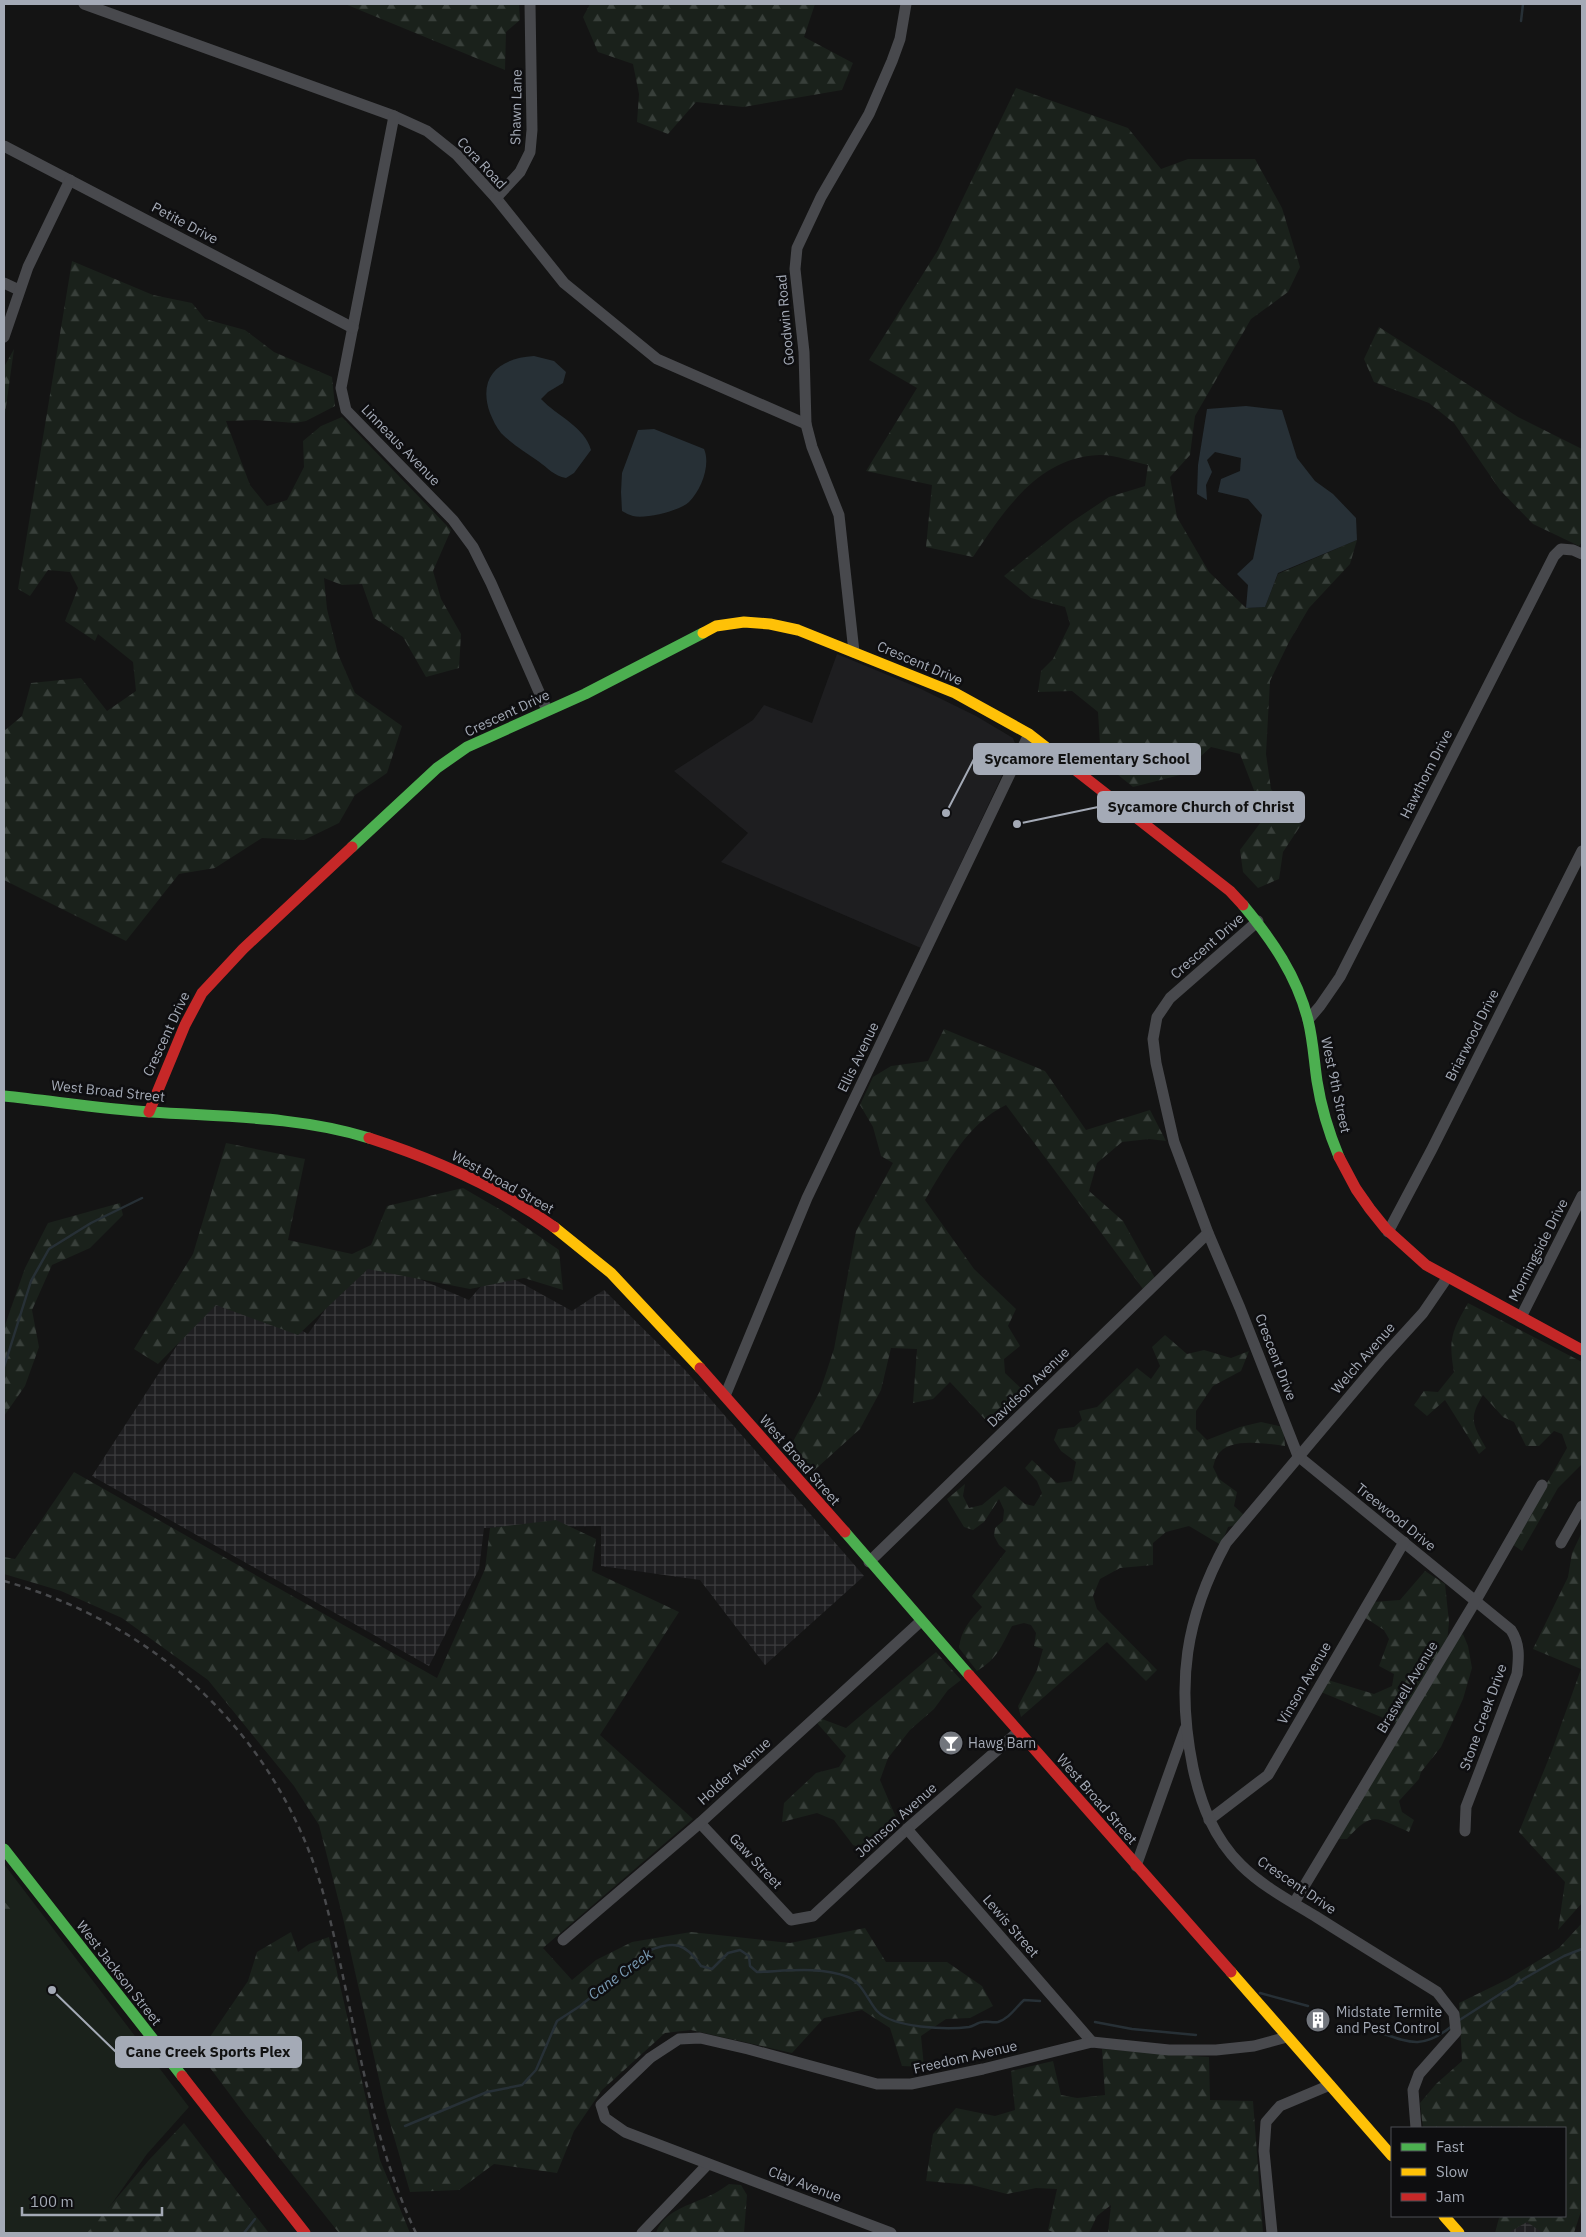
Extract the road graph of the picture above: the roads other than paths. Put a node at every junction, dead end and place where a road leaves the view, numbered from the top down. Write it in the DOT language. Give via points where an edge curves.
graph roads {
  1 [pos="84,4"];
  2 [pos="530,4"];
  3 [pos="906,4"];
  4 [pos="394,116"];
  5 [pos="4,146"];
  6 [pos="70,180"];
  7 [pos="496,198"];
  8 [pos="4,283"];
  9 [pos="18,290"];
  10 [pos="353,328"];
  11 [pos="4,337"];
  12 [pos="806,424"];
  13 [pos="1578,552"];
  14 [pos="854,652"];
  15 [pos="546,710"];
  16 [pos="1029,734"];
  17 [pos="1582,851"];
  18 [pos="1258,921"];
  19 [pos="1308,1020"];
  20 [pos="4,1096"];
  21 [pos="149,1112"];
  22 [pos="1582,1196"];
  23 [pos="1388,1232"];
  24 [pos="1208,1234"];
  25 [pos="1447,1278"];
  26 [pos="1521,1317"];
  27 [pos="1582,1350"];
  28 [pos="724,1396"];
  29 [pos="1298,1456"];
  30 [pos="1542,1485"];
  31 [pos="1582,1506"];
  32 [pos="1404,1542"];
  33 [pos="1561,1543"];
  34 [pos="870,1562"];
  35 [pos="1475,1602"];
  36 [pos="921,1621"];
  37 [pos="1186,1728"];
  38 [pos="1018,1732"];
  39 [pos="1209,1820"];
  40 [pos="700,1823"];
  41 [pos="907,1829"];
  42 [pos="1465,1830"];
  43 [pos="4,1849"];
  44 [pos="1136,1866"];
  45 [pos="1294,1904"];
  46 [pos="791,1920"];
  47 [pos="563,1940"];
  48 [pos="1287,2037"];
  49 [pos="1092,2042"];
  50 [pos="1330,2085"];
  51 [pos="605,2118"];
  52 [pos="1416,2127"];
  53 [pos="1391,2155"];
  54 [pos="708,2164"];
  55 [pos="1445,2217"];
  56 [pos="305,2233"];
  57 [pos="642,2233"];
  58 [pos="891,2233"];
  59 [pos="1272,2233"];
  60 [pos="1459,2233"];
  1 -- 4 [label="street, Cora Road"];
  2 -- 7 [label="street, Shawn Lane" via="530,152 520,172"];
  3 -- 12 [label="street, Goodwin Road" via="900,39 869,114 821,197 797,248 795,269 804,352"];
  4 -- 7 [label="street, Cora Road" via="427,131 450,149"];
  4 -- 10 [label="street, Linneaus Avenue"];
  5 -- 6 [label="street, Petite Drive"];
  6 -- 9 [label="street"];
  6 -- 10 [label="street, Petite Drive"];
  7 -- 12 [label="street, Cora Road" via="564,283 657,359"];
  8 -- 9 [label="street"];
  9 -- 11 [label="street"];
  10 -- 15 [label="street, Linneaus Avenue" via="341,388 346,410 453,520 473,547"];
  12 -- 14 [label="street, Goodwin Road" via="839,515"];
  13 -- 19 [label="street, Hawthorn Drive" via="1560,549 1554,556 1340,977"];
  14 -- 15 [label="street, Crescent Drive" via="798,630 770,624 744,622 716,626 585,694"];
  14 -- 16 [label="street, Crescent Drive" via="955,693"];
  15 -- 21 [label="street, Crescent Drive" via="468,747 437,768 243,949 202,993 185,1024"];
  16 -- 18 [label="street, Crescent Drive" via="1230,891"];
  16 -- 28 [label="street, Ellis Avenue" via="806,1198"];
  17 -- 23 [label="street, Briarwood Drive"];
  18 -- 19 [label="street, West 9th Street" via="1284,960"];
  18 -- 24 [label="street, Crescent Drive" via="1170,998 1157,1017 1153,1039 1174,1142"];
  19 -- 23 [label="street, West 9th Street" via="1330,1138 1363,1203"];
  20 -- 21 [label="street, West Broad Street"];
  21 -- 28 [label="street, West Broad Street" via="263,1117 322,1126 436,1162 534,1214 573,1242 610,1273"];
  22 -- 26 [label="street, Morningside Drive"];
  23 -- 25 [label="street, West 9th Street" via="1404,1249"];
  24 -- 29 [label="street, Crescent Drive"];
  24 -- 34 [label="street, Davidson Avenue"];
  25 -- 26 [label="street, West 9th Street"];
  25 -- 29 [label="street, Welch Avenue" via="1423,1313"];
  26 -- 27 [label="street, West 9th Street"];
  28 -- 34 [label="street, West Broad Street"];
  29 -- 32 [label="street, Treewood Drive"];
  29 -- 37 [label="street, Crescent Drive" via="1226,1543 1200,1597 1184,1669"];
  30 -- 35 [label="street, Braswell Avenue"];
  31 -- 33 [label="street"];
  32 -- 35 [label="street, Treewood Drive"];
  32 -- 39 [label="street, Vinson Avenue" via="1268,1775"];
  34 -- 36 [label="street, West Broad Street"];
  35 -- 42 [label="street, Stone Creek Drive" via="1511,1630 1518,1640 1519,1658 1517,1674 1466,1807"];
  35 -- 45 [label="street, Braswell Avenue"];
  36 -- 38 [label="street, West Broad Street"];
  36 -- 40 [label="street, Holder Avenue"];
  37 -- 39 [label="street, Crescent Drive" via="1198,1789"];
  37 -- 44 [label="street"];
  38 -- 41 [label="street, Johnson Avenue"];
  38 -- 44 [label="street, West Broad Street"];
  39 -- 45 [label="street, Crescent Drive" via="1223,1845 1241,1865"];
  40 -- 46 [label="street, Gaw Street"];
  40 -- 47 [label="street, Holder Avenue"];
  41 -- 46 [label="street, Johnson Avenue" via="813,1916"];
  41 -- 49 [label="street, Lewis Street"];
  43 -- 56 [label="street, West Jackson Street"];
  44 -- 48 [label="street, West Broad Street"];
  45 -- 52 [label="street, Crescent Drive" via="1437,1992 1454,2014 1456,2032 1419,2074 1413,2090"];
  48 -- 49 [label="street, Freedom Avenue" via="1254,2046 1216,2050 1169,2050"];
  48 -- 50 [label="street, West Broad Street"];
  49 -- 51 [label="street, Freedom Avenue" via="911,2084 877,2084 700,2038 679,2039 650,2058 601,2105"];
  50 -- 53 [label="street, West Broad Street"];
  50 -- 59 [label="street" via="1280,2106 1266,2122 1264,2150"];
  51 -- 54 [label="street, Clay Avenue" via="625,2132"];
  54 -- 57 [label="street"];
  54 -- 58 [label="street, Clay Avenue"];
  55 -- 60 [label="street"];
}
